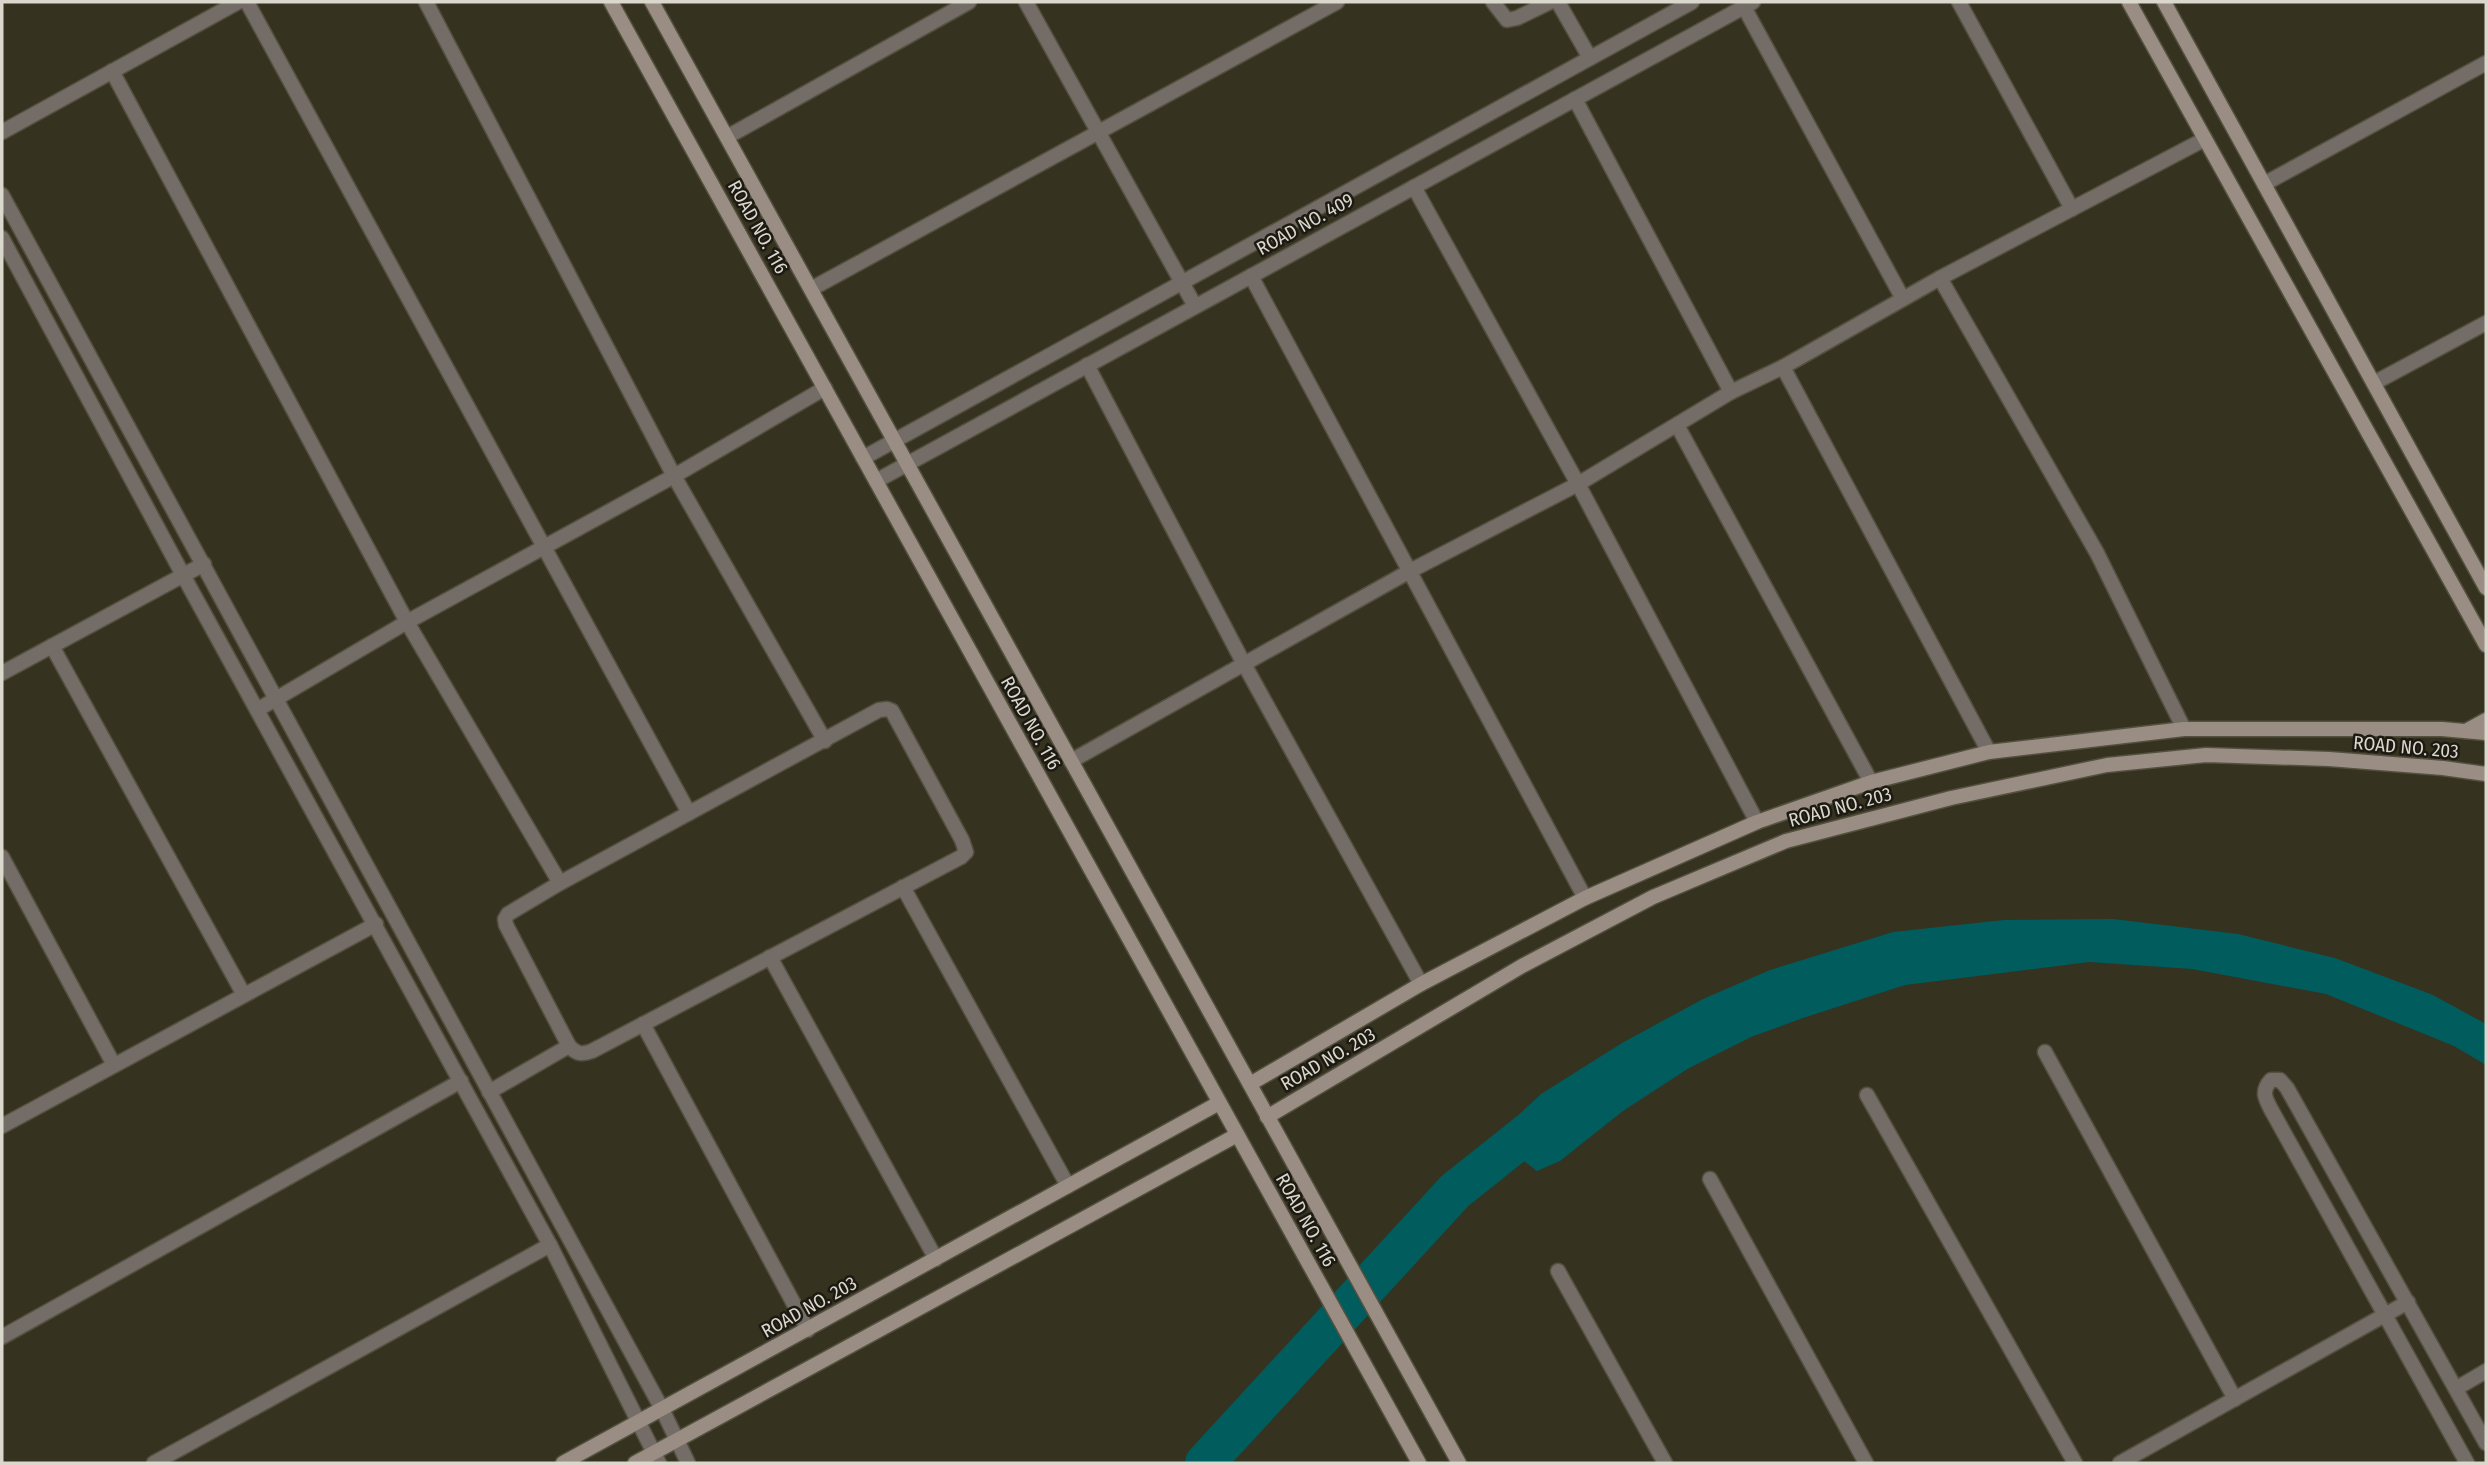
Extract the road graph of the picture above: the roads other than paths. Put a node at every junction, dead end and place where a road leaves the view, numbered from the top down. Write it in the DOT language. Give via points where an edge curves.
graph roads {
  1 [pos="238,2"];
  2 [pos="247,2"];
  3 [pos="426,2"];
  4 [pos="611,2"];
  5 [pos="652,2"];
  6 [pos="970,2"];
  7 [pos="1026,2"];
  8 [pos="1337,2"];
  9 [pos="1493,2"];
  10 [pos="1550,2"];
  11 [pos="1558,2"];
  12 [pos="1692,2"];
  13 [pos="1959,2"];
  14 [pos="2129,2"];
  15 [pos="2164,2"];
  16 [pos="1749,4"];
  17 [pos="1590,58"];
  18 [pos="2486,63"];
  19 [pos="113,71"];
  20 [pos="1575,99"];
  21 [pos="1098,131"];
  22 [pos="2,132"];
  23 [pos="727,137"];
  24 [pos="2205,139"];
  25 [pos="2264,184"];
  26 [pos="1414,187"];
  27 [pos="2,195"];
  28 [pos="2072,209"];
  29 [pos="2,238"];
  30 [pos="1251,275"];
  31 [pos="1940,278"];
  32 [pos="1182,282"];
  33 [pos="811,289"];
  34 [pos="1903,299"];
  35 [pos="1195,306"];
  36 [pos="2486,323"];
  37 [pos="1087,365"];
  38 [pos="1783,367"];
  39 [pos="2374,383"];
  40 [pos="825,388"];
  41 [pos="1731,392"];
  42 [pos="1677,425"];
  43 [pos="895,441"];
  44 [pos="863,458"];
  45 [pos="907,464"];
  46 [pos="674,477"];
  47 [pos="876,481"];
  48 [pos="1578,484"];
  49 [pos="545,548"];
  50 [pos="204,564"];
  51 [pos="1410,571"];
  52 [pos="183,575"];
  53 [pos="2486,588"];
  54 [pos="407,622"];
  55 [pos="2486,645"];
  56 [pos="52,646"];
  57 [pos="1244,664"];
  58 [pos="2,673"];
  59 [pos="276,699"];
  60 [pos="257,710"];
  61 [pos="2486,720"];
  62 [pos="2184,729"];
  63 [pos="2464,731"];
  64 [pos="2486,733"];
  65 [pos="825,741"];
  66 [pos="1989,752"];
  67 [pos="1072,761"];
  68 [pos="2486,774"];
  69 [pos="1871,782"];
  70 [pos="689,813"];
  71 [pos="1756,822"];
  72 [pos="2,858"];
  73 [pos="561,883"];
  74 [pos="903,887"];
  75 [pos="1585,898"];
  76 [pos="376,924"];
  77 [pos="770,957"];
  78 [pos="1421,984"];
  79 [pos="244,995"];
  80 [pos="643,1024"];
  81 [pos="569,1046"];
  82 [pos="2045,1052"];
  83 [pos="114,1065"];
  84 [pos="461,1081"];
  85 [pos="1250,1084"];
  86 [pos="489,1092"];
  87 [pos="1867,1095"];
  88 [pos="1219,1102"];
  89 [pos="1267,1117"];
  90 [pos="2,1126"];
  91 [pos="1237,1135"];
  92 [pos="1710,1179"];
  93 [pos="1068,1186"];
  94 [pos="550,1245"];
  95 [pos="936,1259"];
  96 [pos="1558,1271"];
  97 [pos="2408,1302"];
  98 [pos="2386,1315"];
  99 [pos="808,1330"];
  100 [pos="2,1337"];
  101 [pos="2486,1371"];
  102 [pos="2456,1388"];
  103 [pos="2235,1399"];
  104 [pos="662,1409"];
  105 [pos="639,1421"];
  106 [pos="676,1440"];
  107 [pos="2486,1443"];
  108 [pos="656,1458"];
  109 [pos="154,1463"];
  110 [pos="563,1463"];
  111 [pos="635,1463"];
  112 [pos="688,1463"];
  113 [pos="1419,1463"];
  114 [pos="1459,1463"];
  115 [pos="1665,1463"];
  116 [pos="1866,1463"];
  117 [pos="2075,1463"];
  118 [pos="2120,1463"];
  119 [pos="2468,1463"];
  1 -- 19 [label="street"];
  2 -- 49 [label="street"];
  3 -- 46 [label="street"];
  4 -- 40 [label="street, ROAD NO. 116"];
  5 -- 23 [label="street, ROAD NO. 116"];
  6 -- 23 [label="street"];
  7 -- 21 [label="street"];
  8 -- 21 [label="street"];
  9 -- 10 [label="street" via="1507,20"];
  11 -- 17 [label="street"];
  12 -- 17 [label="street, ROAD NO. 409"];
  13 -- 28 [label="street"];
  14 -- 24 [label="street"];
  15 -- 25 [label="street"];
  16 -- 20 [label="street, ROAD NO. 409"];
  16 -- 34 [label="street"];
  17 -- 32 [label="street, ROAD NO. 409"];
  18 -- 25 [label="street"];
  19 -- 22 [label="street"];
  19 -- 54 [label="street"];
  20 -- 26 [label="street, ROAD NO. 409"];
  20 -- 41 [label="street"];
  21 -- 32 [label="street"];
  21 -- 33 [label="street"];
  23 -- 33 [label="street, ROAD NO. 116"];
  24 -- 28 [label="street"];
  24 -- 55 [label="street"];
  25 -- 39 [label="street"];
  26 -- 30 [label="street, ROAD NO. 409"];
  26 -- 48 [label="street"];
  27 -- 50 [label="street"];
  28 -- 31 [label="street"];
  29 -- 52 [label="street"];
  30 -- 35 [label="street, ROAD NO. 409"];
  30 -- 51 [label="street"];
  31 -- 34 [label="street"];
  31 -- 62 [label="street" via="2097,553"];
  32 -- 35 [label="street"];
  32 -- 43 [label="street, ROAD NO. 409"];
  33 -- 43 [label="street, ROAD NO. 116"];
  34 -- 38 [label="street"];
  35 -- 37 [label="street, ROAD NO. 409"];
  36 -- 39 [label="street"];
  37 -- 45 [label="street, ROAD NO. 409"];
  37 -- 57 [label="street"];
  38 -- 41 [label="street"];
  38 -- 66 [label="street"];
  39 -- 53 [label="street"];
  40 -- 44 [label="street, ROAD NO. 116"];
  40 -- 46 [label="street"];
  41 -- 42 [label="street"];
  42 -- 48 [label="street"];
  42 -- 69 [label="street"];
  43 -- 44 [label="street, ROAD NO. 409"];
  43 -- 45 [label="street, ROAD NO. 116"];
  44 -- 47 [label="street, ROAD NO. 116"];
  45 -- 47 [label="street, ROAD NO. 409"];
  45 -- 67 [label="street, ROAD NO. 116"];
  46 -- 49 [label="street"];
  46 -- 65 [label="street"];
  47 -- 88 [label="street, ROAD NO. 116"];
  48 -- 51 [label="street"];
  48 -- 71 [label="street"];
  49 -- 54 [label="street"];
  49 -- 70 [label="street"];
  50 -- 52 [label="street"];
  50 -- 59 [label="street"];
  51 -- 57 [label="street"];
  51 -- 75 [label="street"];
  52 -- 56 [label="street"];
  52 -- 60 [label="street"];
  54 -- 59 [label="street"];
  54 -- 73 [label="street"];
  56 -- 58 [label="street"];
  56 -- 79 [label="street"];
  57 -- 67 [label="street"];
  57 -- 78 [label="street"];
  59 -- 60 [label="street"];
  59 -- 86 [label="street"];
  60 -- 76 [label="street"];
  61 -- 63 [label="street"];
  62 -- 63 [label="street"];
  62 -- 66 [label="street"];
  63 -- 64 [label="street"];
  65 -- 70 [label="street"];
  65 -- 74 [label="street" via="879,710 892,711 962,840 965,852 961,857"];
  66 -- 69 [label="street"];
  67 -- 85 [label="street, ROAD NO. 116"];
  68 -- 89 [label="street, ROAD NO. 203" via="2329,759 2206,755 2120,763 1951,798 1786,841 1653,897 1522,965"];
  69 -- 71 [label="street"];
  70 -- 73 [label="street"];
  71 -- 75 [label="street"];
  72 -- 83 [label="street"];
  73 -- 81 [label="street" via="505,919"];
  74 -- 77 [label="street"];
  74 -- 93 [label="street"];
  75 -- 78 [label="street"];
  76 -- 79 [label="street"];
  76 -- 84 [label="street"];
  77 -- 80 [label="street"];
  77 -- 95 [label="street"];
  78 -- 85 [label="street"];
  79 -- 83 [label="street"];
  80 -- 81 [label="street" via="581,1055"];
  80 -- 99 [label="street"];
  81 -- 86 [label="street"];
  82 -- 103 [label="street"];
  83 -- 90 [label="street"];
  84 -- 94 [label="street"];
  84 -- 100 [label="street"];
  85 -- 89 [label="street, ROAD NO. 116"];
  86 -- 104 [label="street"];
  87 -- 117 [label="street"];
  88 -- 91 [label="street, ROAD NO. 116"];
  88 -- 93 [label="street, ROAD NO. 203"];
  89 -- 114 [label="street, ROAD NO. 116"];
  91 -- 106 [label="street"];
  91 -- 113 [label="street, ROAD NO. 116"];
  92 -- 116 [label="street"];
  93 -- 95 [label="street, ROAD NO. 203"];
  94 -- 105 [label="street"];
  94 -- 109 [label="street"];
  95 -- 99 [label="street, ROAD NO. 203"];
  96 -- 115 [label="street"];
  97 -- 98 [label="street"];
  97 -- 98 [label="street" via="2287,1088 2280,1080 2271,1080 2264,1094"];
  97 -- 102 [label="street"];
  98 -- 103 [label="street"];
  98 -- 119 [label="street"];
  99 -- 104 [label="street, ROAD NO. 203"];
  101 -- 102 [label="street"];
  102 -- 107 [label="street"];
  103 -- 118 [label="street"];
  104 -- 105 [label="street, ROAD NO. 203"];
  104 -- 106 [label="street"];
  105 -- 108 [label="street"];
  105 -- 110 [label="street, ROAD NO. 203"];
  106 -- 108 [label="street"];
  106 -- 112 [label="street"];
  108 -- 111 [label="street"];
}
